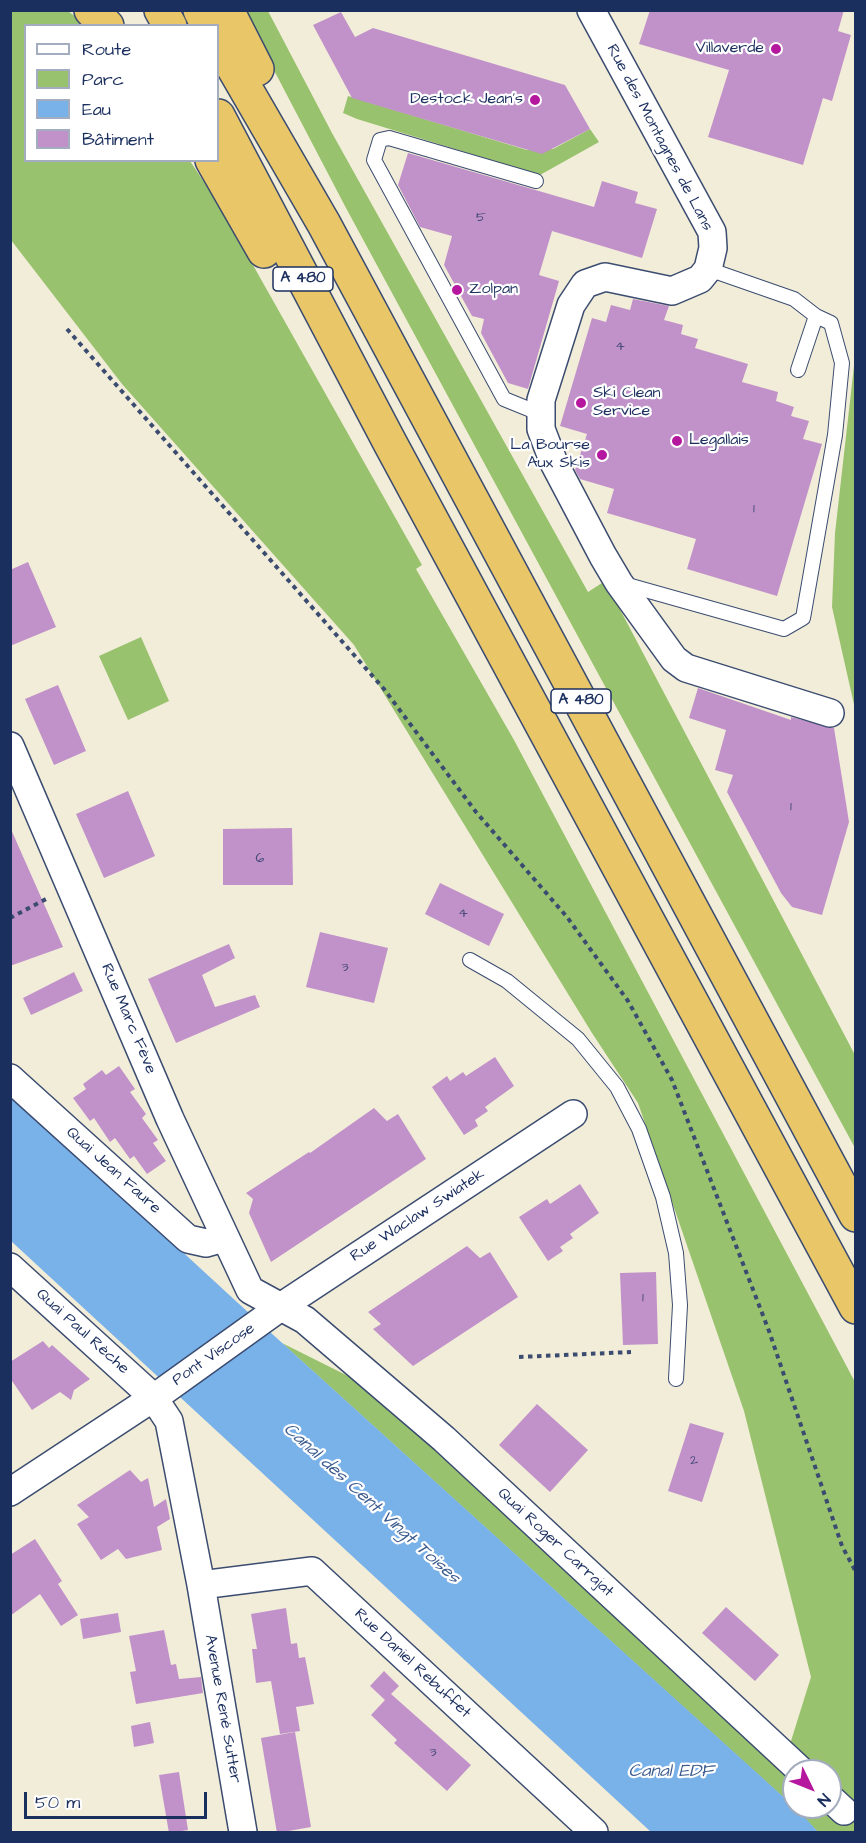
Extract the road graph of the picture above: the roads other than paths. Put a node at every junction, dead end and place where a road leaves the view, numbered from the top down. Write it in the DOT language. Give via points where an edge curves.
graph roads {
  1 [pos="91,10"];
  2 [pos="161,10"];
  3 [pos="200,10"];
  4 [pos="227,10"];
  5 [pos="591,10"];
  6 [pos="105,24"];
  7 [pos="169,24"];
  8 [pos="207,24"];
  9 [pos="219,44"];
  10 [pos="219,118"];
  11 [pos="213,162"];
  12 [pos="536,181"];
  13 [pos="324,224"];
  14 [pos="708,269"];
  15 [pos="816,316"];
  16 [pos="798,370"];
  17 [pos="541,414"];
  18 [pos="389,441"];
  19 [pos="619,583"];
  20 [pos="830,713"];
  21 [pos="10,746"];
  22 [pos="470,960"];
  23 [pos="10,1078"];
  24 [pos="573,1114"];
  25 [pos="846,1187"];
  26 [pos="855,1215"];
  27 [pos="224,1238"];
  28 [pos="10,1267"];
  29 [pos="250,1290"];
  30 [pos="855,1307"];
  31 [pos="273,1313"];
  32 [pos="676,1379"];
  33 [pos="159,1393"];
  34 [pos="10,1492"];
  35 [pos="201,1584"];
  36 [pos="788,1759"];
  37 [pos="243,1833"];
  38 [pos="594,1833"];
  1 -- 6 [label="highway"];
  2 -- 7 [label="highway"];
  3 -- 8 [label="highway"];
  4 -- 13 [label="highway" via="311,175"];
  5 -- 14 [label="street, Rue des Montagnes de Lans" via="712,232"];
  9 -- 13 [label="highway, A 480"];
  10 -- 18 [label="highway, A 480"];
  11 -- 18 [label="highway" via="357,414"];
  12 -- 17 [label="lane" via="389,138 380,140 374,160 504,399"];
  13 -- 25 [label="highway, A 480"];
  14 -- 15 [label="lane" via="794,298"];
  14 -- 17 [label="street" via="700,279 672,291 605,277 585,284 572,305 541,400"];
  15 -- 16 [label="lane"];
  15 -- 19 [label="lane" via="831,323 842,363 835,435 803,618 784,629"];
  17 -- 19 [label="street" via="541,429 554,463"];
  18 -- 30 [label="highway, A 480"];
  19 -- 20 [label="street" via="674,659 686,668"];
  21 -- 27 [label="street, Rue Marc Fève"];
  22 -- 32 [label="lane" via="507,981 578,1039 617,1087 639,1129 663,1197 676,1253 680,1305"];
  23 -- 27 [label="street, Quai Jean Faure" via="188,1239 206,1243"];
  24 -- 31 [label="street, Rue Waclaw Swiatek"];
  25 -- 26 [label="highway, A 480"];
  27 -- 29 [label="street, Rue Marc Fève"];
  28 -- 33 [label="street, Quai Paul Rèche"];
  29 -- 31 [label="street, Quai Roger Carrajat"];
  31 -- 33 [label="street, Pont Viscose"];
  31 -- 36 [label="street, Quai Roger Carrajat" via="305,1320 444,1439"];
  33 -- 34 [label="street, Pont Viscose"];
  33 -- 35 [label="street, Quai Paul Rèche" via="169,1420"];
  35 -- 37 [label="street, Avenue René Sutter"];
  35 -- 38 [label="street, Rue Daniel Rebuffet" via="312,1571"];
}
